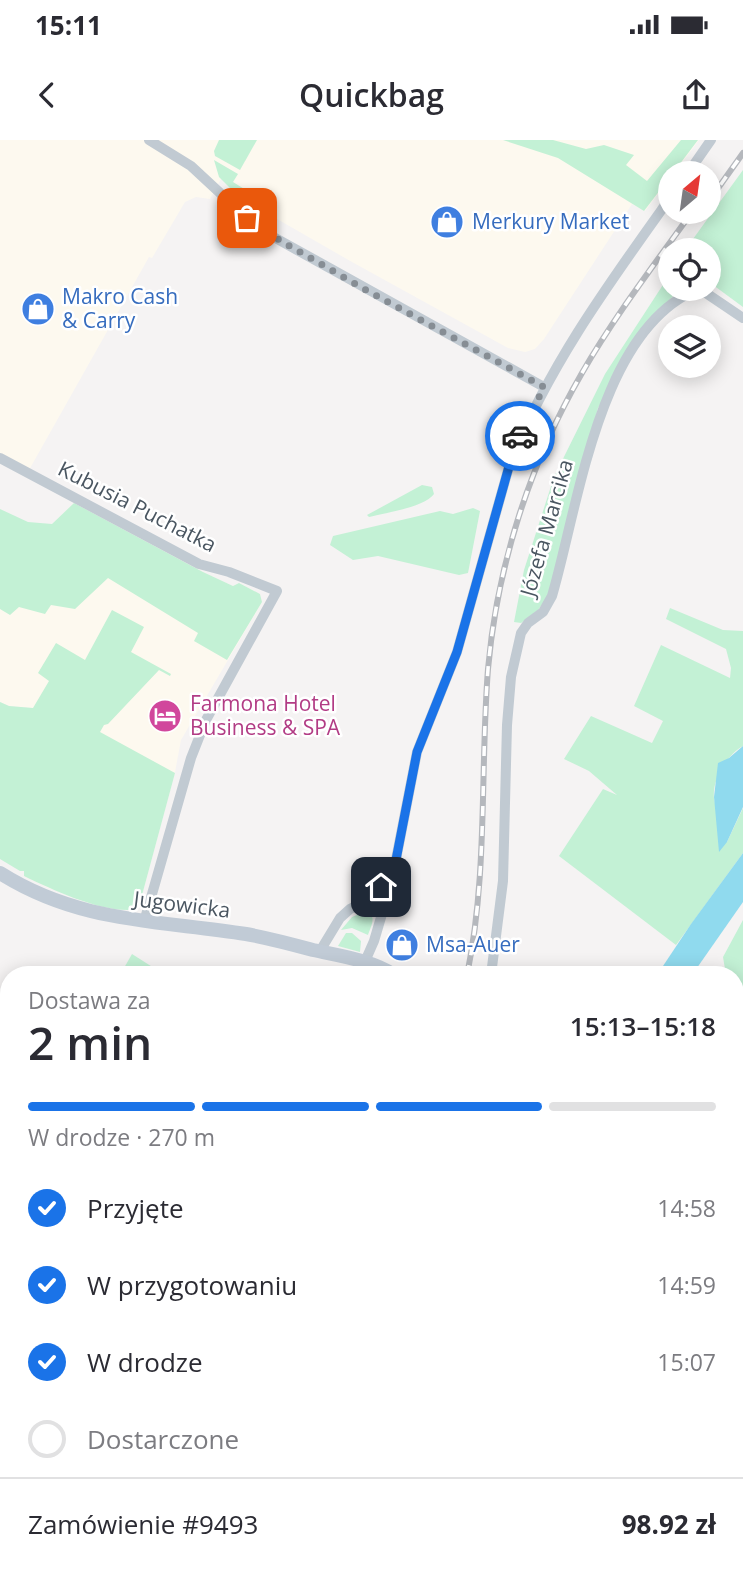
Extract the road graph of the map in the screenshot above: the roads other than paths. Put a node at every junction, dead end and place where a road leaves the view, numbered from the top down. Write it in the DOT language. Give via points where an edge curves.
graph roads {
  1 [pos="149,140"];
  2 [pos="711,140"];
  3 [pos="696,161"];
  4 [pos="658,215"];
  5 [pos="677,301"];
  6 [pos="717,301"];
  7 [pos="743,318"];
  8 [pos="544,387"];
  9 [pos="0,458"];
  10 [pos="395,865"];
  11 [pos="0,873"];
  12 [pos="364,903"];
  13 [pos="381,919"];
  14 [pos="144,922"];
  15 [pos="320,951"];
  16 [pos="355,966"];
  17 [pos="363,966"];
  18 [pos="492,966"];
  1 -- 8 [label="street" via="191,166 270,235"];
  2 -- 3 [label="street"];
  4 -- 8 [label="street"];
  5 -- 18 [label="street, Józefa Marcika" via="647,327 603,405 552,596 521,633 511,677 503,881"];
  6 -- 7 [label="street, Józefa Marcika"];
  8 -- 10 [label="street" via="510,463 457,652 417,752"];
  9 -- 14 [label="street, Kubusia Puchatka" via="199,564 277,591 206,720"];
  10 -- 12 [label="street"];
  10 -- 13 [label="street"];
  11 -- 14 [label="street, Jugowicka" via="62,903"];
  12 -- 13 [label="street"];
  12 -- 15 [label="street" via="340,918"];
  13 -- 17 [label="street"];
  14 -- 15 [label="street, Jugowicka" via="248,934"];
  15 -- 16 [label="street, Jugowicka"];
}
